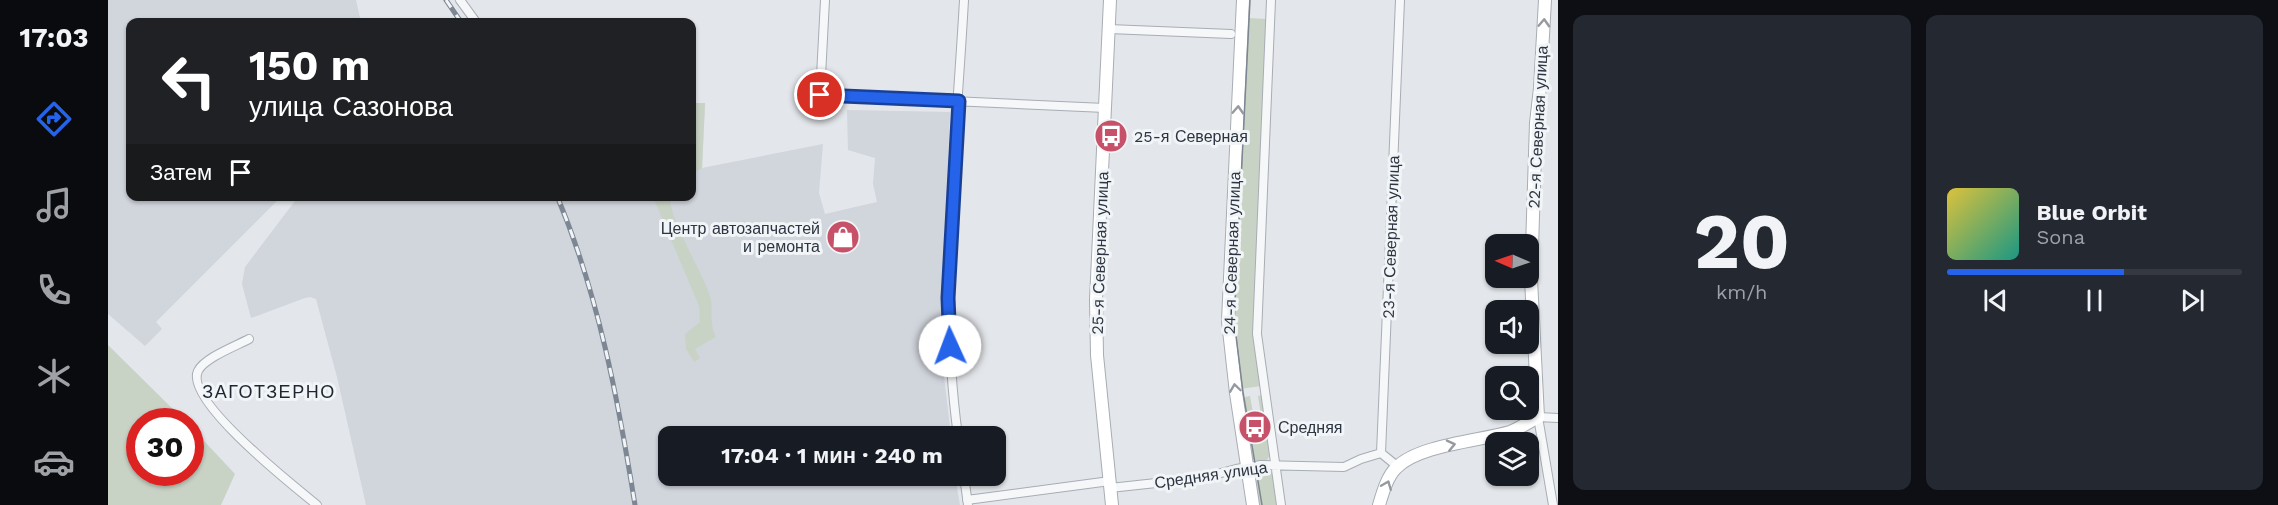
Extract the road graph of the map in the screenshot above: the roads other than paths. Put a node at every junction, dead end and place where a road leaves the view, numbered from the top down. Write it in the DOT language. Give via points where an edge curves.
graph roads {
  1 [pos="460,0"];
  2 [pos="825,0"];
  3 [pos="964,0"];
  4 [pos="1110,0"];
  5 [pos="1243,0"];
  6 [pos="1271,0"];
  7 [pos="1400,0"];
  8 [pos="1545,0"];
  9 [pos="473,18"];
  10 [pos="1109,29"];
  11 [pos="1231,34"];
  12 [pos="959,101"];
  13 [pos="1105,108"];
  14 [pos="249,339"];
  15 [pos="1535,366"];
  16 [pos="1539,417"];
  17 [pos="1558,418"];
  18 [pos="1532,420"];
  19 [pos="1538,420"];
  20 [pos="957,426"];
  21 [pos="1382,453"];
  22 [pos="1275,466"];
  23 [pos="1398,466"];
  24 [pos="1247,467"];
  25 [pos="1110,484"];
  26 [pos="964,486"];
  27 [pos="967,503"];
  28 [pos="317,505"];
  29 [pos="1113,505"];
  30 [pos="1253,505"];
  31 [pos="1281,505"];
  32 [pos="1379,505"];
  33 [pos="1552,505"];
  1 -- 9 [label="street"];
  2 -- 12 [label="street" via="820,95"];
  3 -- 12 [label="street"];
  4 -- 10 [label="main road, 25-я Северная улица"];
  24 -- 5 [label="main road, 24-я Северная улица, one-way" via="1228,321"];
  6 -- 22 [label="street, 24-я Северная улица" via="1257,334"];
  7 -- 21 [label="street, 23-я Северная улица"];
  15 -- 8 [label="main road, 22-я Северная улица, one-way" via="1531,279"];
  10 -- 11 [label="street"];
  10 -- 13 [label="main road, 25-я Северная улица"];
  12 -- 13 [label="street"];
  12 -- 20 [label="street" via="948,298"];
  13 -- 25 [label="main road, 25-я Северная улица" via="1096,300 1097,356"];
  14 -- 28 [label="street" via="204,363 196,378 199,389 253,452"];
  16 -- 17 [label="street"];
  23 -- 18 [label="main road, one-way" via="1423,453 1510,432"];
  19 -- 33 [label="street, 22-я Северная улица"];
  21 -- 22 [label="street, Средняя улица" via="1344,467"];
  21 -- 23 [label="street"];
  22 -- 24 [label="street, Средняя улица"];
  22 -- 31 [label="street, 24-я Северная улица"];
  32 -- 23 [label="main road, one-way" via="1390,475"];
  24 -- 25 [label="street, Средняя улица" via="1202,478"];
  24 -- 30 [label="main road, 24-я Северная улица"];
  25 -- 27 [label="street, Средняя улица"];
  25 -- 29 [label="main road, 25-я Северная улица"];
  26 -- 27 [label="street"];
}
